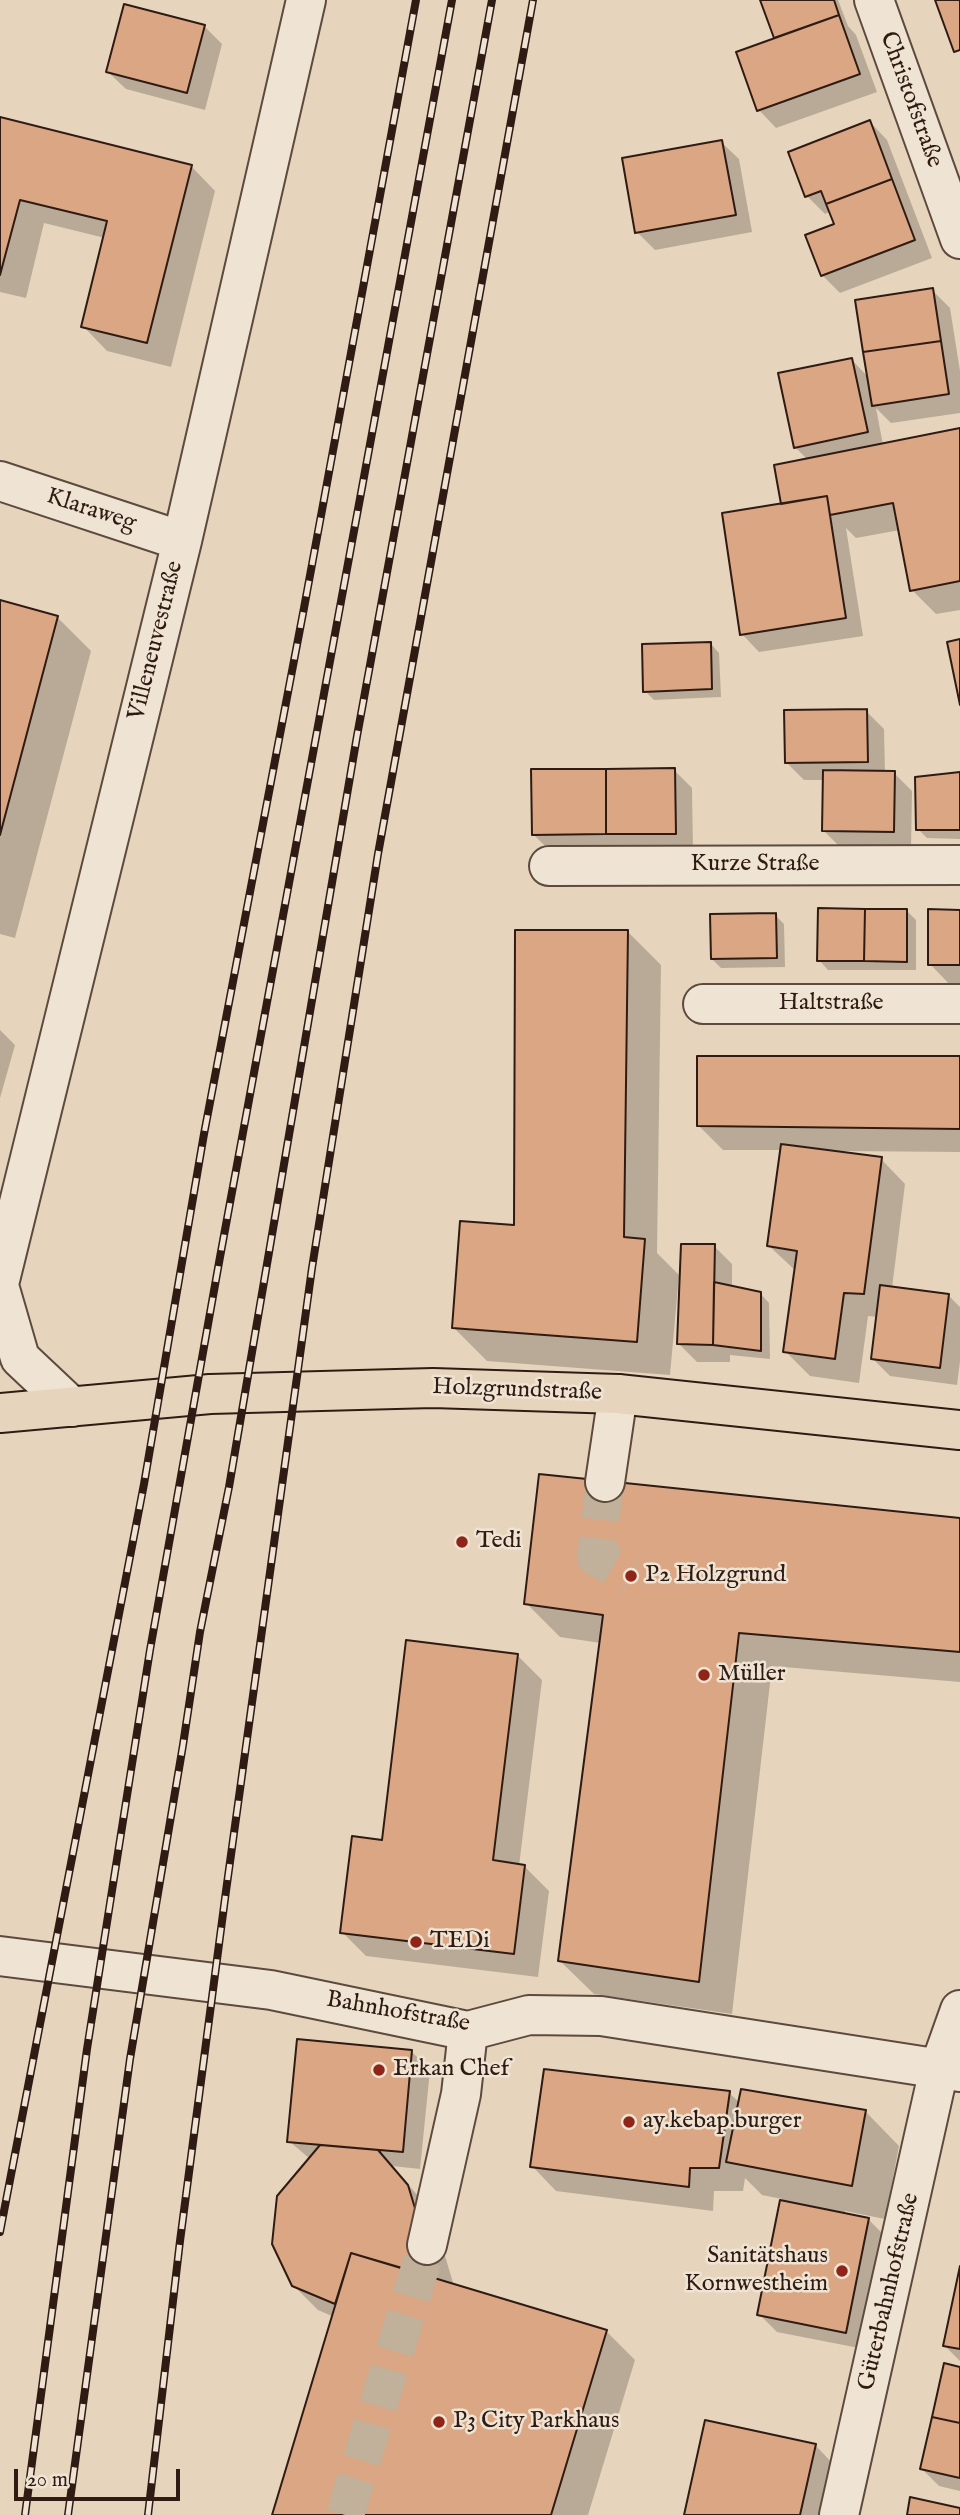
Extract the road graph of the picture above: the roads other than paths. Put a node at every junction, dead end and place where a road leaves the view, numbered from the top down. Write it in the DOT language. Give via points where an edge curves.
graph roads {
  1 [pos="306,0"];
  2 [pos="874,0"];
  3 [pos="960,239"];
  4 [pos="0,481"];
  5 [pos="182,541"];
  6 [pos="960,865"];
  7 [pos="549,866"];
  8 [pos="703,1004"];
  9 [pos="960,1004"];
  10 [pos="0,1280"];
  11 [pos="0,1289"];
  12 [pos="618,1395"];
  13 [pos="72,1408"];
  14 [pos="0,1413"];
  15 [pos="960,1430"];
  16 [pos="605,1482"];
  17 [pos="0,1956"];
  18 [pos="960,2010"];
  19 [pos="468,2031"];
  20 [pos="950,2070"];
  21 [pos="426,2245"];
  22 [pos="839,2515"];
  1 -- 5 [label="street, Villeneuvestraße"];
  2 -- 3 [label="street, Christofstraße"];
  4 -- 5 [label="street, Klaraweg"];
  5 -- 10 [label="street, Villeneuvestraße"];
  6 -- 7 [label="street, Kurze Straße"];
  8 -- 9 [label="street, Haltstraße"];
  11 -- 13 [label="street" via="20,1358"];
  12 -- 13 [label="main road, Holzgrundstraße" via="433,1388 210,1394"];
  12 -- 15 [label="main road, Holzgrundstraße"];
  12 -- 16 [label="street"];
  13 -- 14 [label="main road, Holzgrundstraße"];
  17 -- 19 [label="street, Bahnhofstraße" via="271,1990"];
  18 -- 20 [label="street, Güterbahnhofstraße"];
  19 -- 20 [label="street, Bahnhofstraße" via="528,2015 601,2016"];
  19 -- 21 [label="street" via="461,2094"];
  20 -- 22 [label="street, Güterbahnhofstraße"];
}
